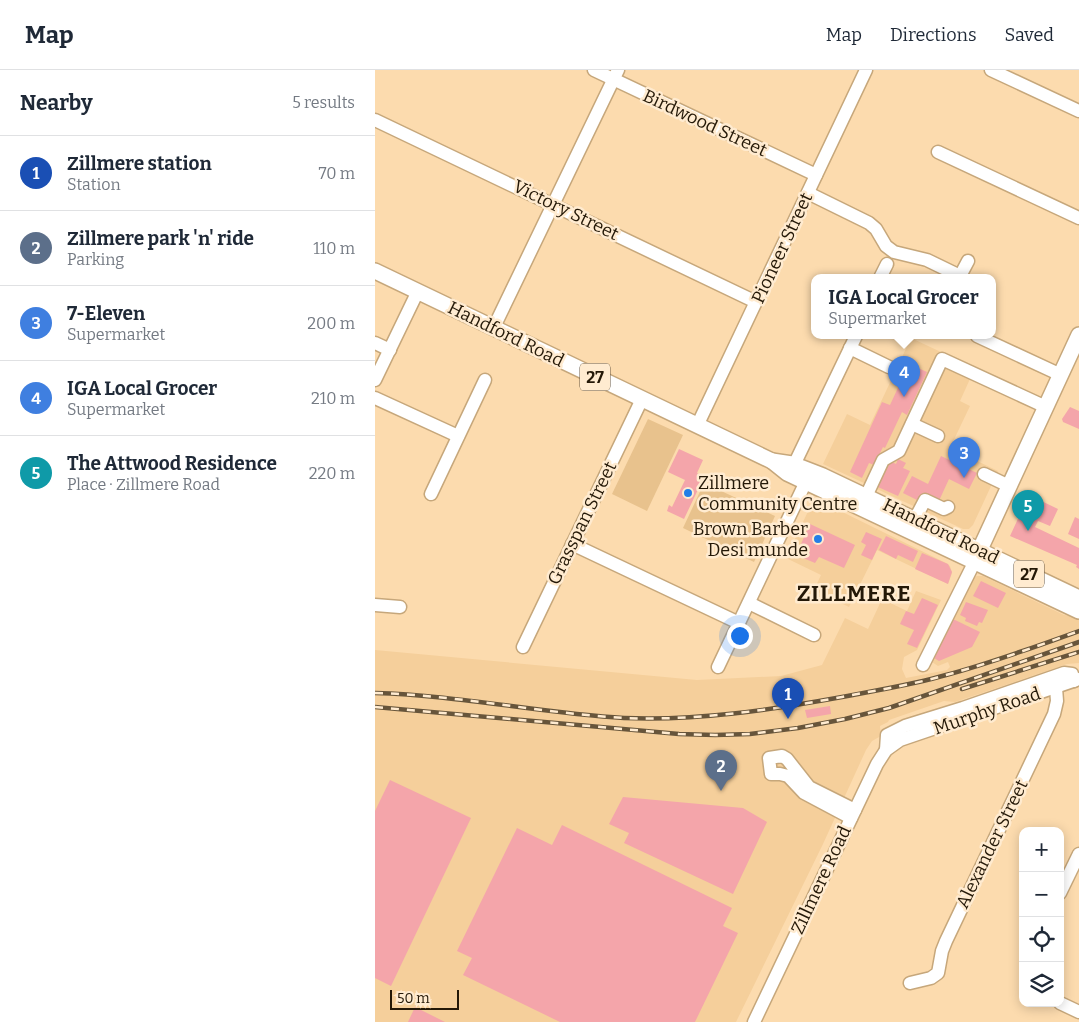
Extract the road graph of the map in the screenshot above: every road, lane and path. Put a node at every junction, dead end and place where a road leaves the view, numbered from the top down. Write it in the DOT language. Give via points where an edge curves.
graph roads {
  1 [pos="594,70"];
  2 [pos="866,70"];
  3 [pos="991,70"];
  4 [pos="615,75"];
  5 [pos="1079,111"];
  6 [pos="375,120"];
  7 [pos="937,152"];
  8 [pos="817,175"];
  9 [pos="808,193"];
  10 [pos="553,204"];
  11 [pos="1079,218"];
  12 [pos="968,261"];
  13 [pos="887,264"];
  14 [pos="375,271"];
  15 [pos="882,274"];
  16 [pos="954,274"];
  17 [pos="962,274"];
  18 [pos="418,291"];
  19 [pos="756,302"];
  20 [pos="494,327"];
  21 [pos="1079,335"];
  22 [pos="854,339"];
  23 [pos="983,339"];
  24 [pos="375,343"];
  25 [pos="850,348"];
  26 [pos="389,350"];
  27 [pos="889,367"];
  28 [pos="1061,375"];
  29 [pos="375,380"];
  30 [pos="485,380"];
  31 [pos="375,398"];
  32 [pos="641,399"];
  33 [pos="1045,407"];
  34 [pos="912,424"];
  35 [pos="697,426"];
  36 [pos="458,436"];
  37 [pos="938,436"];
  38 [pos="772,461"];
  39 [pos="794,465"];
  40 [pos="984,474"];
  41 [pos="809,477"];
  42 [pos="1009,486"];
  43 [pos="431,494"];
  44 [pos="864,502"];
  45 [pos="948,507"];
  46 [pos="915,519"];
  47 [pos="572,544"];
  48 [pos="977,555"];
  49 [pos="749,603"];
  50 [pos="375,605"];
  51 [pos="1077,606"];
  52 [pos="400,607"];
  53 [pos="739,623"];
  54 [pos="814,635"];
  55 [pos="523,647"];
  56 [pos="923,665"];
  57 [pos="718,667"];
  58 [pos="1077,680"];
  59 [pos="1056,688"];
  60 [pos="896,740"];
  61 [pos="853,814"];
  62 [pos="1079,854"];
  63 [pos="1064,885"];
  64 [pos="910,983"];
  65 [pos="1064,1005"];
  66 [pos="1079,1012"];
  67 [pos="754,1022"];
  1 -- 4 [label="street, Birdwood Street"];
  2 -- 8 [label="street, Pioneer Street"];
  3 -- 5 [label="street"];
  4 -- 8 [label="street, Birdwood Street"];
  4 -- 10 [label="street"];
  6 -- 10 [label="street, Victory Street"];
  7 -- 11 [label="street"];
  8 -- 9 [label="street, Pioneer Street"];
  9 -- 16 [label="street" via="869,223 894,252 927,260"];
  9 -- 19 [label="street, Pioneer Street"];
  10 -- 19 [label="street, Victory Street"];
  10 -- 20 [label="street"];
  12 -- 17 [label="street"];
  13 -- 15 [label="street"];
  14 -- 18 [label="main road, Handford Road / 27"];
  18 -- 20 [label="main road, Handford Road / 27"];
  18 -- 26 [label="street"];
  19 -- 35 [label="street, Pioneer Street"];
  20 -- 32 [label="main road, Handford Road / 27"];
  21 -- 28 [label="main road"];
  22 -- 25 [label="street"];
  23 -- 28 [label="street"];
  24 -- 26 [label="street"];
  25 -- 27 [label="street"];
  25 -- 39 [label="street"];
  26 -- 29 [label="street"];
  28 -- 33 [label="main road"];
  30 -- 36 [label="street"];
  31 -- 36 [label="street"];
  32 -- 35 [label="main road, Handford Road / 27"];
  32 -- 47 [label="street, Grasspan Street"];
  33 -- 34 [label="street" via="942,359"];
  33 -- 42 [label="main road"];
  34 -- 37 [label="street"];
  34 -- 44 [label="street" via="899,451 883,460"];
  35 -- 38 [label="main road, Handford Road / 27"];
  36 -- 43 [label="street"];
  38 -- 39 [label="main road, Handford Road / 27"];
  38 -- 41 [label="main road, Handford Road / 27" via="787,473"];
  39 -- 41 [label="main road, Handford Road / 27"];
  40 -- 42 [label="street"];
  41 -- 44 [label="main road, Handford Road / 27"];
  41 -- 49 [label="street"];
  42 -- 48 [label="main road"];
  44 -- 46 [label="main road, Handford Road / 27"];
  44 -- 48 [label="main road, Handford Road / 27"];
  45 -- 46 [label="street" via="944,509 925,500"];
  46 -- 48 [label="main road, Handford Road / 27"];
  47 -- 53 [label="street"];
  47 -- 55 [label="street, Grasspan Street"];
  48 -- 51 [label="main road, Handford Road / 27"];
  48 -- 56 [label="street"];
  49 -- 53 [label="street"];
  49 -- 54 [label="street"];
  50 -- 52 [label="street"];
  53 -- 57 [label="street"];
  58 -- 59 [label="street, Murphy Road"];
  58 -- 60 [label="street" via="1072,674 1064,673"];
  59 -- 60 [label="street, Murphy Road"];
  59 -- 64 [label="street, Alexander Street" via="1054,714 943,946 938,973"];
  60 -- 61 [label="street, Zillmere Road" via="881,756"];
  61 -- 61 [label="street" via="804,793 788,776 771,774 769,758 782,756 787,759 809,787"];
  61 -- 67 [label="street, Zillmere Road"];
  62 -- 63 [label="street"];
  65 -- 66 [label="street"];
}
